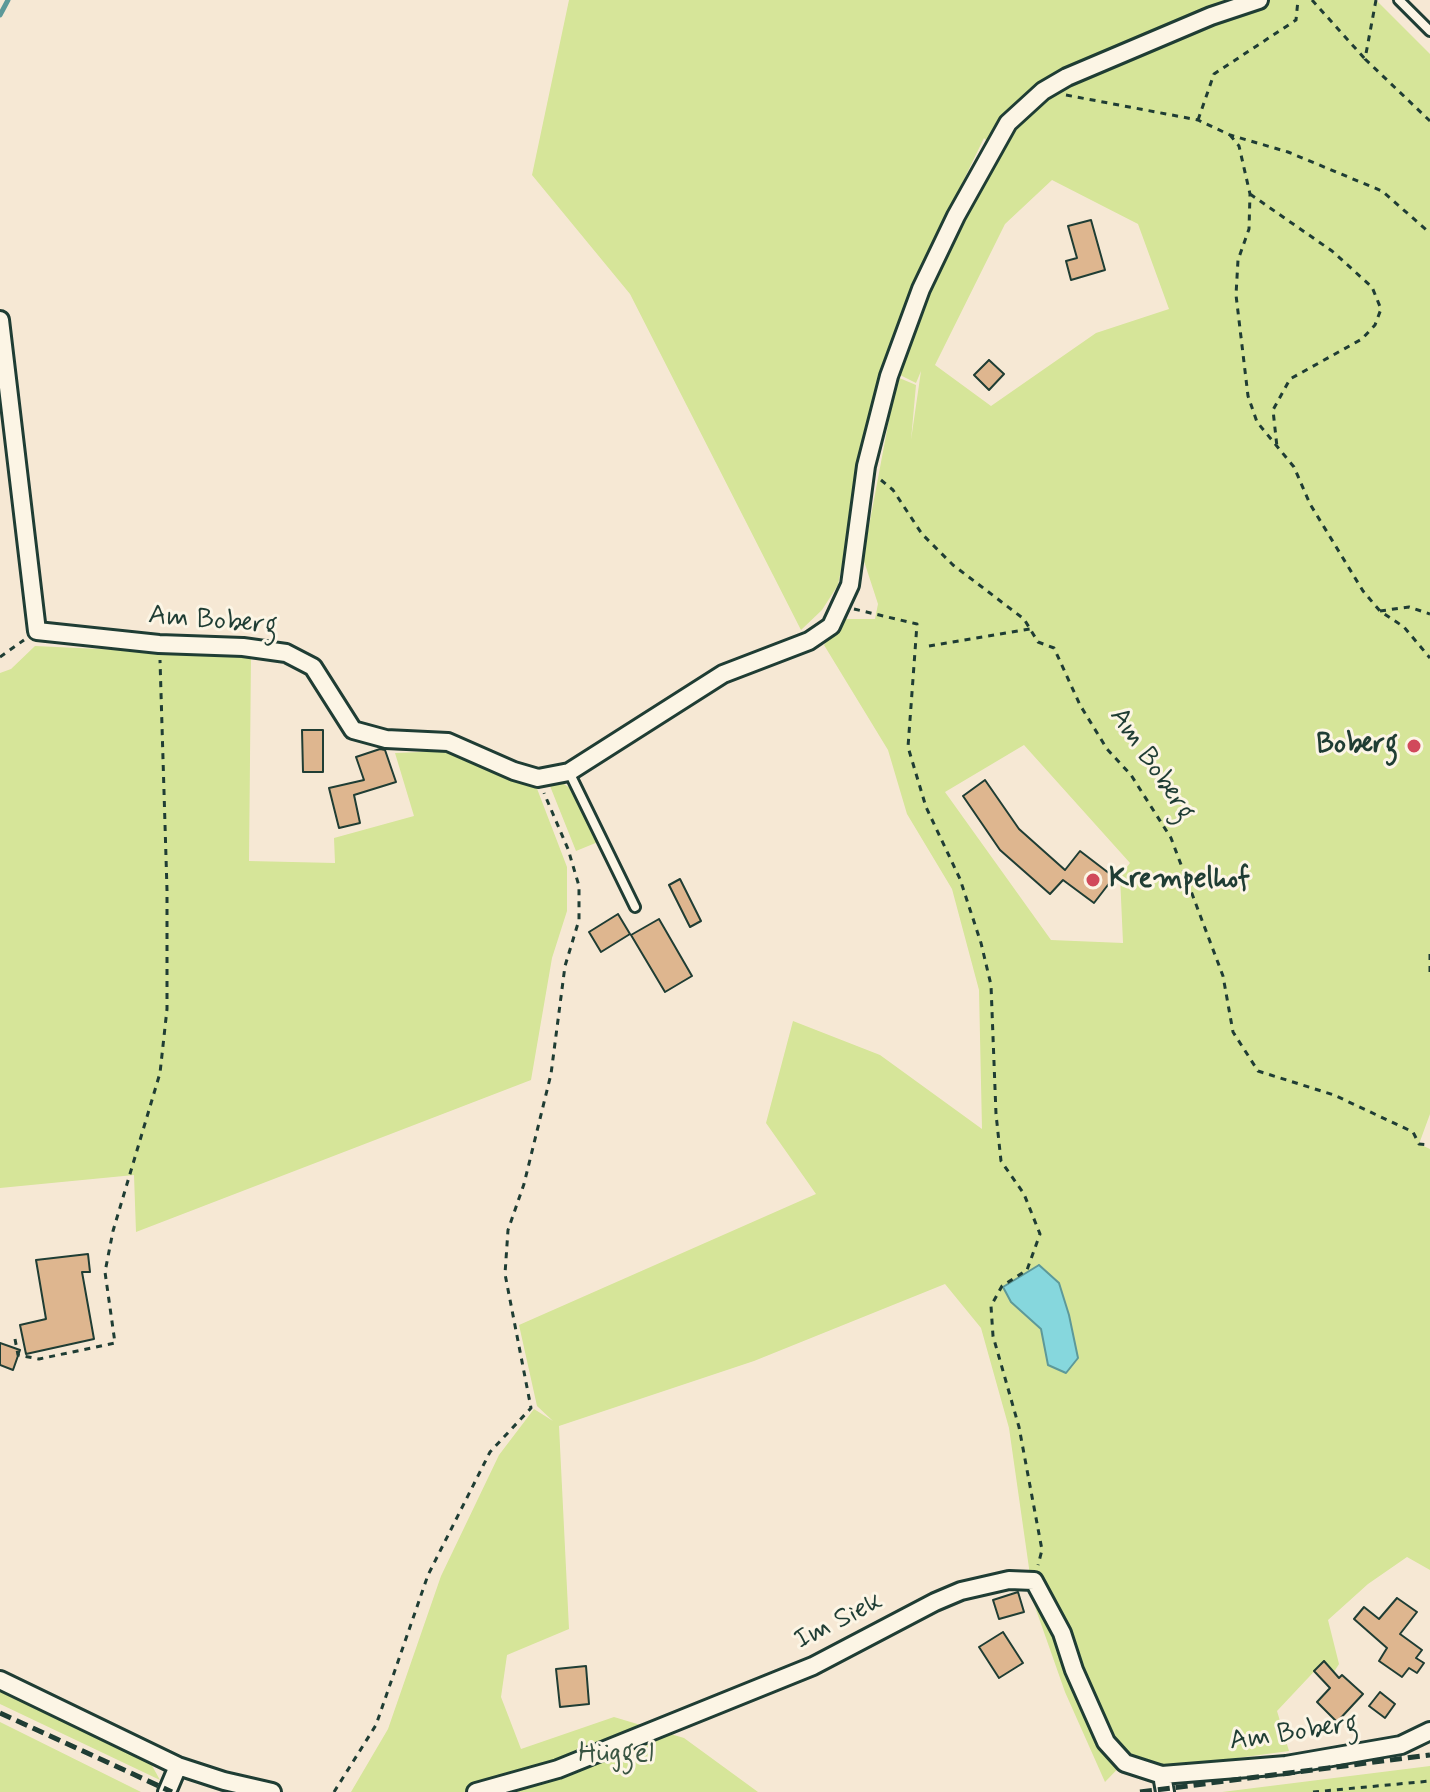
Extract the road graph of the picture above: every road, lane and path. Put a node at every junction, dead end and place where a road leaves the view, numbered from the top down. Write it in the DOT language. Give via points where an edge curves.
graph roads {
  1 [pos="1259,0"];
  2 [pos="1298,0"];
  3 [pos="1312,0"];
  4 [pos="1376,0"];
  5 [pos="1399,0"];
  6 [pos="1430,31"];
  7 [pos="1365,59"];
  8 [pos="1043,91"];
  9 [pos="1198,120"];
  10 [pos="1430,121"];
  11 [pos="1230,135"];
  12 [pos="1250,194"];
  13 [pos="1430,233"];
  14 [pos="0,320"];
  15 [pos="1277,449"];
  16 [pos="866,466"];
  17 [pos="842,606"];
  18 [pos="1380,611"];
  19 [pos="1430,614"];
  20 [pos="1030,629"];
  21 [pos="37,631"];
  22 [pos="159,644"];
  23 [pos="929,646"];
  24 [pos="0,657"];
  25 [pos="1430,658"];
  26 [pos="569,772"];
  27 [pos="538,778"];
  28 [pos="635,907"];
  29 [pos="1430,954"];
  30 [pos="1430,973"];
  31 [pos="1430,1145"];
  32 [pos="15,1339"];
  33 [pos="1034,1581"];
  34 [pos="0,1680"];
  35 [pos="1430,1731"];
  36 [pos="178,1766"];
  37 [pos="1430,1781"];
  38 [pos="1163,1784"];
  39 [pos="167,1792"];
  40 [pos="272,1792"];
  41 [pos="334,1792"];
  42 [pos="476,1792"];
  43 [pos="1313,1792"];
  1 -- 8 [label="street"];
  2 -- 9 [label="path" via="1296,20 1214,74"];
  3 -- 7 [label="path"];
  4 -- 7 [label="path"];
  5 -- 6 [label="lane"];
  7 -- 10 [label="path"];
  8 -- 9 [label="path"];
  8 -- 16 [label="street" via="1008,123 921,289 889,376"];
  9 -- 11 [label="path"];
  11 -- 12 [label="path" via="1239,146"];
  11 -- 13 [label="path" via="1288,152 1382,191"];
  12 -- 15 [label="path" via="1249,229 1238,260 1241,346 1257,422"];
  12 -- 15 [label="path" via="1332,251 1372,287 1381,309 1362,339 1290,379 1273,410"];
  14 -- 21 [label="street"];
  15 -- 18 [label="path" via="1294,467 1343,560"];
  16 -- 17 [label="street" via="850,585"];
  16 -- 20 [label="path, Am Boberg" via="893,490 922,534 953,565"];
  17 -- 26 [label="street" via="831,626 809,641 723,674"];
  17 -- 33 [label="path" via="917,624 908,747 926,807 960,879 991,985 1001,1161 1024,1194 1040,1234 1027,1270 1002,1286 991,1306 993,1336 1019,1427 1042,1550"];
  18 -- 19 [label="path" via="1409,607"];
  18 -- 25 [label="path" via="1404,627"];
  20 -- 23 [label="path"];
  20 -- 31 [label="path, Am Boberg" via="1038,642 1054,648 1107,749 1131,775 1171,838 1223,976 1233,1032 1258,1071 1334,1095 1413,1132 1419,1144"];
  21 -- 22 [label="street, Am Boberg"];
  21 -- 24 [label="path"];
  22 -- 27 [label="street, Am Boberg" via="286,653 313,667 353,730 386,739 448,742"];
  22 -- 32 [label="path" via="167,1009 160,1073 105,1272 115,1343 39,1359 18,1355"];
  26 -- 27 [label="street"];
  26 -- 28 [label="lane"];
  27 -- 41 [label="path" via="579,886 579,920 565,966 551,1074 508,1230 505,1274 531,1408 490,1452 428,1575 376,1725"];
  29 -- 30 [label="path"];
  33 -- 38 [label="street, Am Boberg" via="1062,1633 1106,1742 1125,1763"];
  33 -- 42 [label="street, Im Siek" via="1009,1580 961,1591 813,1666 558,1769"];
  34 -- 36 [label="street"];
  35 -- 38 [label="street, Am Boberg" via="1401,1745"];
  36 -- 39 [label="street"];
  36 -- 40 [label="street"];
  37 -- 43 [label="path"];
}
